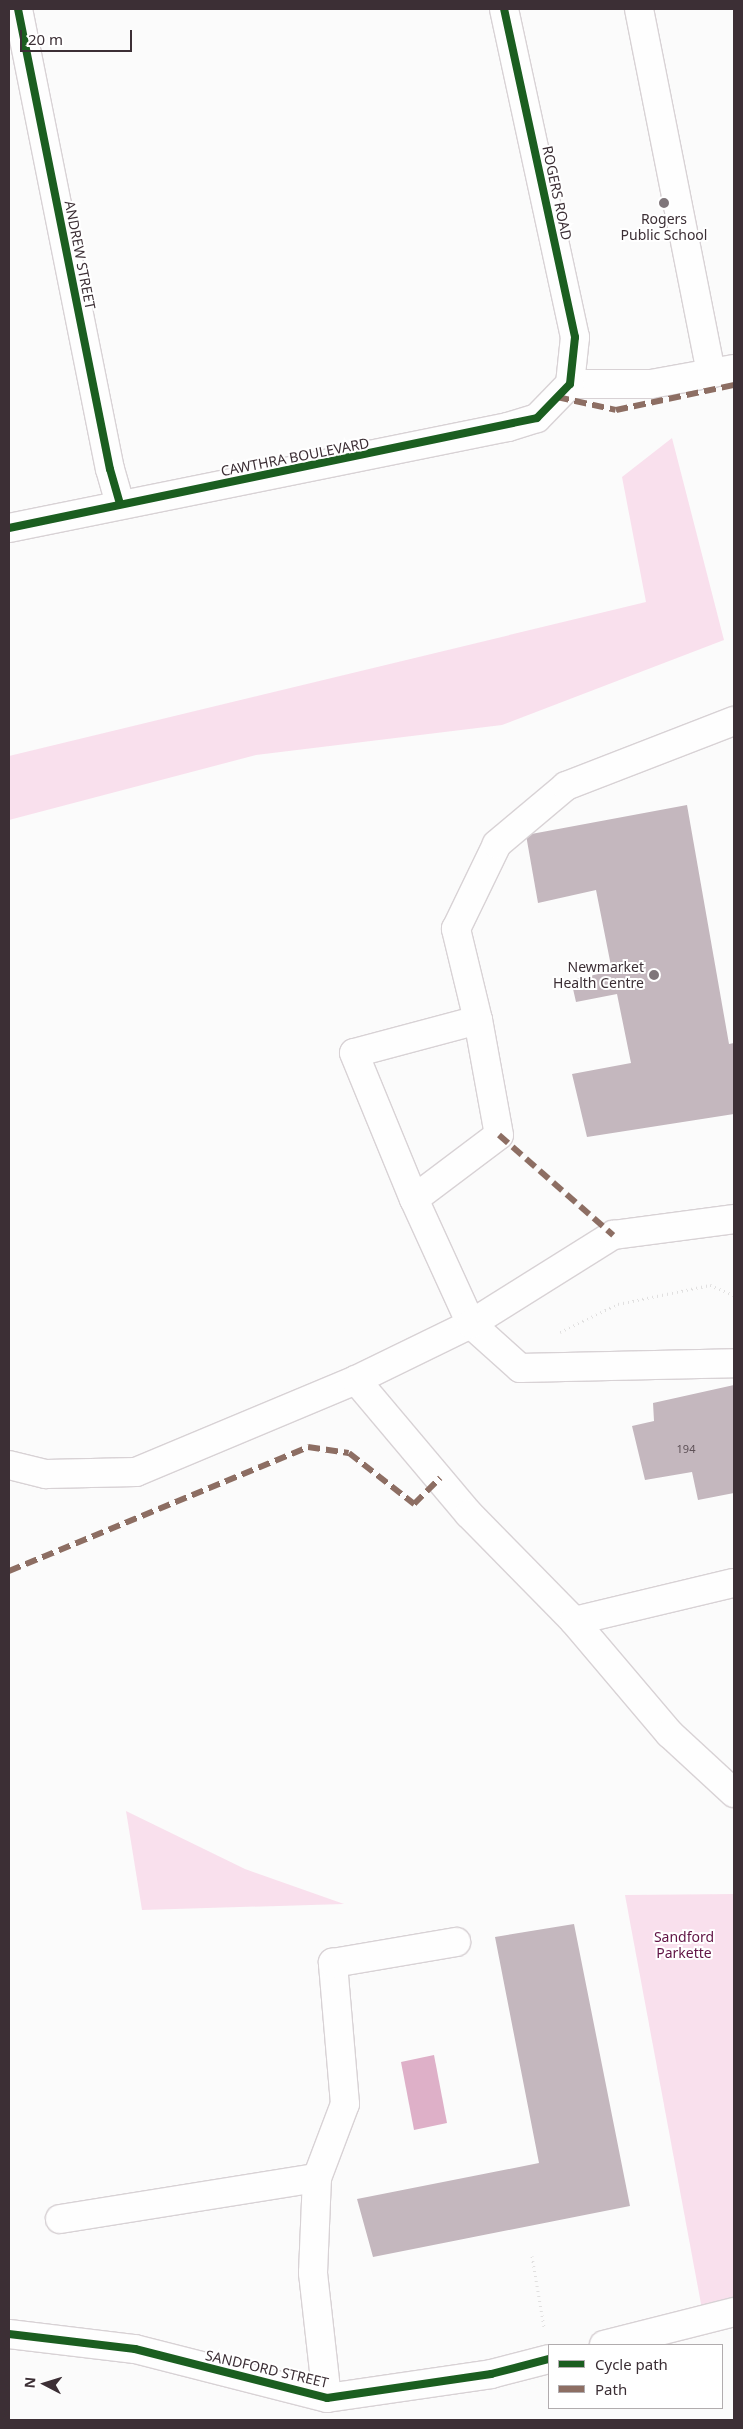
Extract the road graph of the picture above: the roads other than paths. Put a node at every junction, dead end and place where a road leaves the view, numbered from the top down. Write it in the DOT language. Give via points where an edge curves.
graph roads {
  1 [pos="18,9"];
  2 [pos="504,9"];
  3 [pos="639,9"];
  4 [pos="723,371"];
  5 [pos="570,384"];
  6 [pos="120,504"];
  7 [pos="9,528"];
  8 [pos="734,721"];
  9 [pos="478,1020"];
  10 [pos="414,1199"];
  11 [pos="734,1219"];
  12 [pos="472,1324"];
  13 [pos="734,1363"];
  14 [pos="356,1380"];
  15 [pos="9,1465"];
  16 [pos="734,1583"];
  17 [pos="574,1621"];
  18 [pos="734,1793"];
  19 [pos="456,1942"];
  20 [pos="318,2178"];
  21 [pos="60,2219"];
  22 [pos="734,2312"];
  23 [pos="9,2334"];
  24 [pos="608,2344"];
  25 [pos="548,2359"];
  26 [pos="326,2398"];
  1 -- 6 [label="street, ANDREW STREET" via="110,469"];
  2 -- 5 [label="street, ROGERS ROAD" via="575,337"];
  3 -- 4 [label="street"];
  4 -- 5 [label="street" via="651,384"];
  5 -- 6 [label="street, CAWTHRA BOULEVARD" via="538,418 508,427"];
  6 -- 7 [label="street, CAWTHRA BOULEVARD"];
  8 -- 9 [label="street" via="566,786 497,844 456,929"];
  9 -- 10 [label="street" via="499,1135"];
  9 -- 10 [label="street" via="354,1053"];
  10 -- 12 [label="street"];
  11 -- 12 [label="street" via="613,1235"];
  12 -- 13 [label="street" via="520,1368"];
  12 -- 14 [label="street"];
  14 -- 15 [label="street" via="136,1472 46,1474"];
  14 -- 17 [label="street" via="469,1514"];
  16 -- 17 [label="street"];
  17 -- 18 [label="street" via="670,1734"];
  19 -- 20 [label="street" via="332,1963 345,2104"];
  20 -- 21 [label="street"];
  20 -- 26 [label="street" via="313,2273"];
  22 -- 24 [label="street"];
  23 -- 26 [label="street, SANDFORD STREET" via="134,2350"];
  25 -- 26 [label="street, SANDFORD STREET" via="491,2374"];
}
